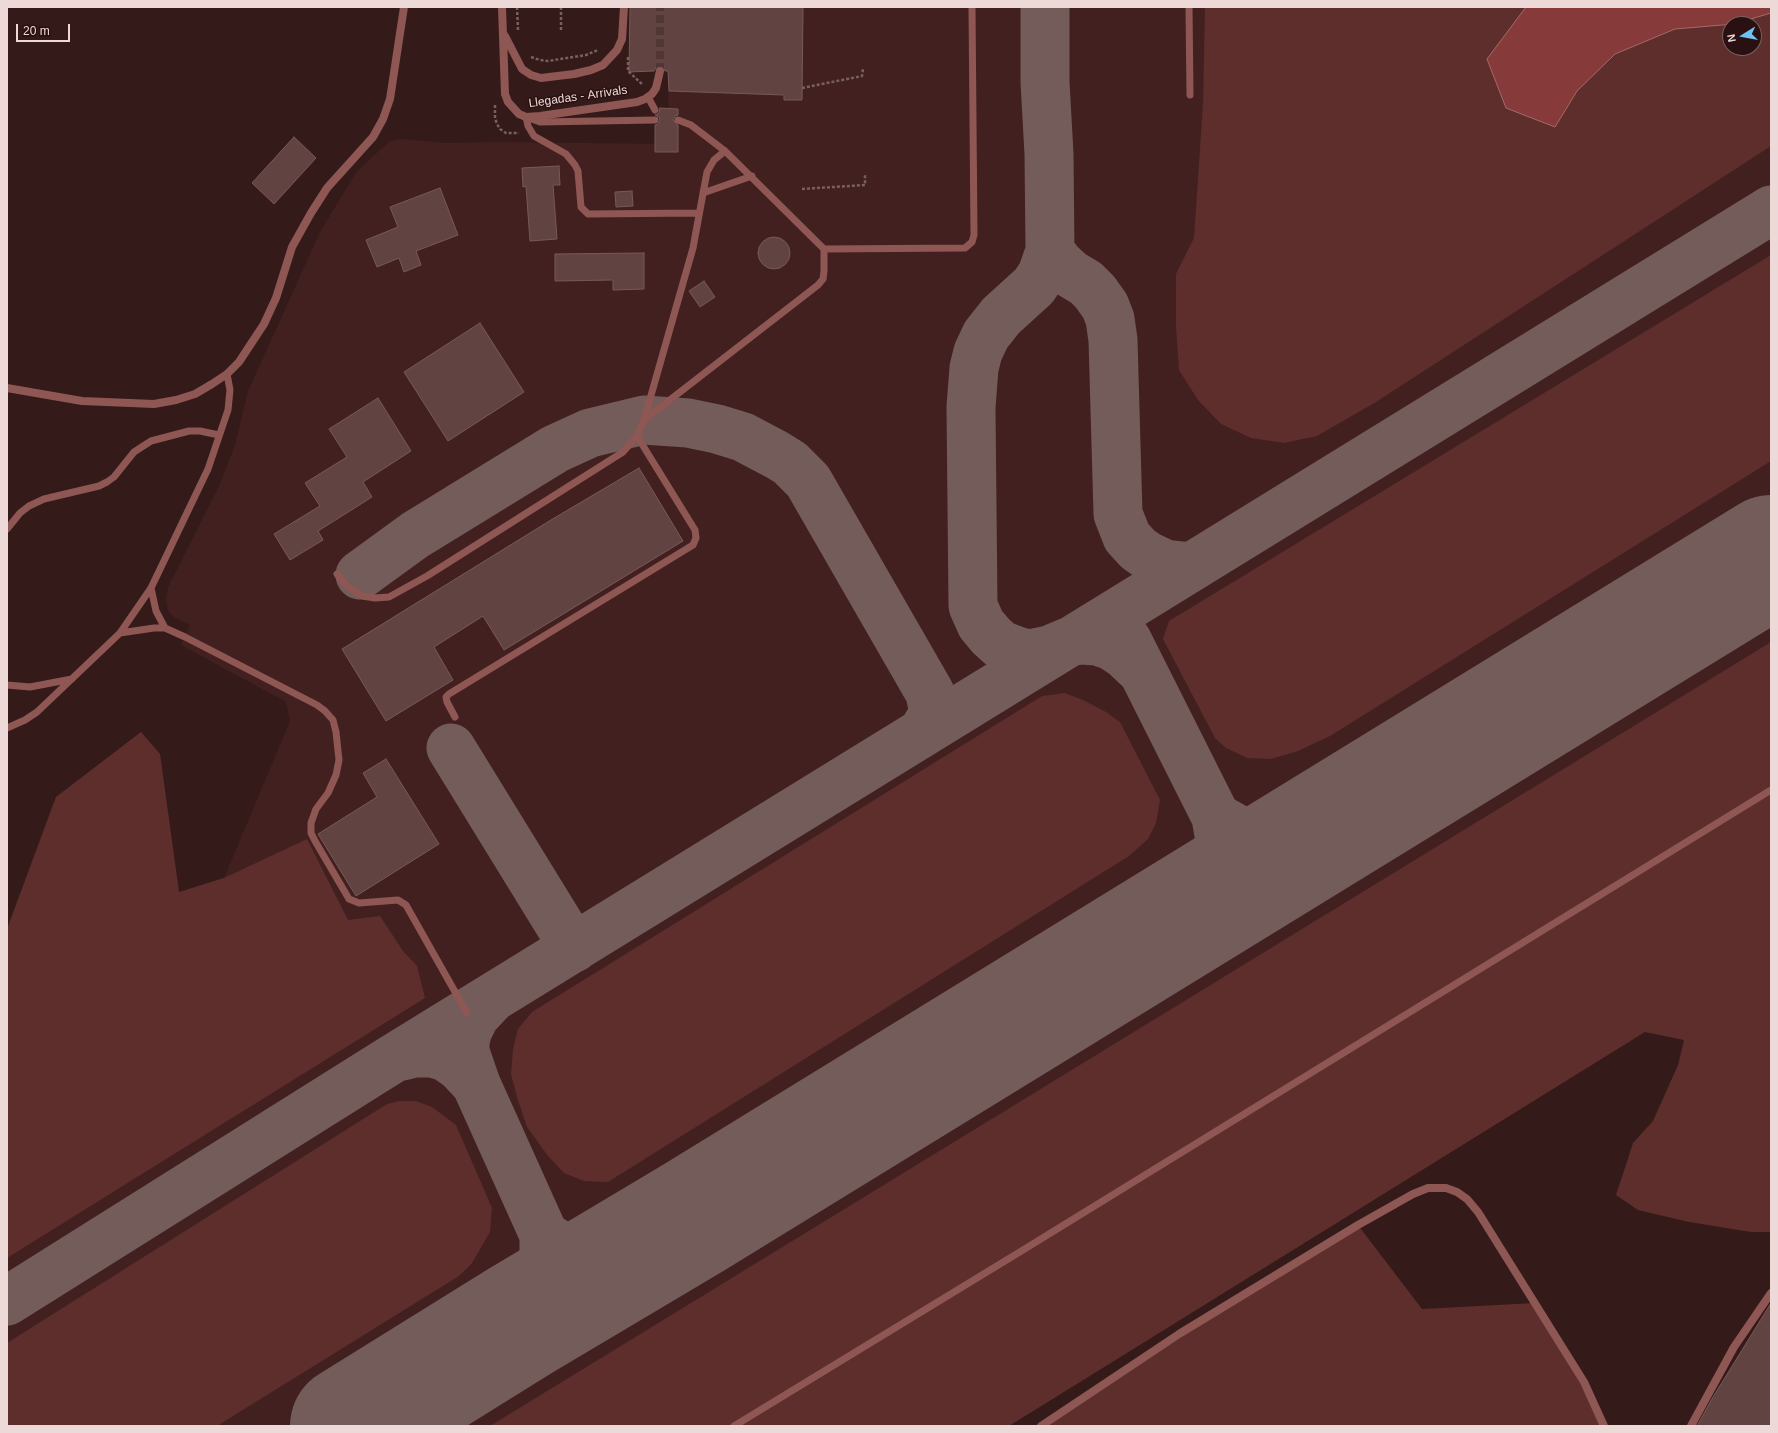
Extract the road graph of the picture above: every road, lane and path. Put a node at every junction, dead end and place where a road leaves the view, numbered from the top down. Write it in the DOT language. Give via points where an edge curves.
graph roads {
  1 [pos="404,7"];
  2 [pos="502,7"];
  3 [pos="517,7"];
  4 [pos="561,7"];
  5 [pos="624,7"];
  6 [pos="972,7"];
  7 [pos="1188,7"];
  8 [pos="561,32"];
  9 [pos="504,34"];
  10 [pos="518,34"];
  11 [pos="603,45"];
  12 [pos="530,56"];
  13 [pos="863,69"];
  14 [pos="628,71"];
  15 [pos="660,71"];
  16 [pos="642,84"];
  17 [pos="802,88"];
  18 [pos="1190,95"];
  19 [pos="648,97"];
  20 [pos="655,110"];
  21 [pos="526,117"];
  22 [pos="655,120"];
  23 [pos="678,120"];
  24 [pos="725,151"];
  25 [pos="865,174"];
  26 [pos="752,176"];
  27 [pos="802,189"];
  28 [pos="703,192"];
  29 [pos="699,213"];
  30 [pos="824,249"];
  31 [pos="227,374"];
  32 [pos="7,388"];
  33 [pos="644,420"];
  34 [pos="219,435"];
  35 [pos="637,436"];
  36 [pos="7,529"];
  37 [pos="337,574"];
  38 [pos="151,588"];
  39 [pos="165,628"];
  40 [pos="120,633"];
  41 [pos="73,679"];
  42 [pos="7,685"];
  43 [pos="455,718"];
  44 [pos="7,728"];
  45 [pos="1771,790"];
  46 [pos="467,1013"];
  47 [pos="1771,1293"];
  48 [pos="734,1426"];
  49 [pos="1040,1426"];
  50 [pos="1604,1426"];
  51 [pos="1691,1426"];
  1 -- 31 [label="street" via="390,99 383,119 374,137 327,188 310,213 292,247 276,298 264,324 243,356"];
  2 -- 9 [label="street, Llegadas - Arrivals"];
  3 -- 10 [label="path"];
  4 -- 8 [label="path"];
  5 -- 9 [label="street" via="622,38 617,50 603,65 574,74 541,78 531,75 522,69 515,59"];
  6 -- 30 [label="lane" via="972,242 965,248"];
  7 -- 18 [label="lane"];
  9 -- 21 [label="street, Llegadas - Arrivals" via="505,94 513,109"];
  11 -- 12 [label="path" via="586,55 548,60"];
  13 -- 17 [label="path" via="862,76"];
  14 -- 16 [label="path"];
  15 -- 19 [label="street" via="656,88"];
  19 -- 20 [label="lane"];
  19 -- 21 [label="street, Llegadas - Arrivals" via="637,102"];
  21 -- 22 [label="lane" via="540,122"];
  21 -- 29 [label="lane" via="534,136 566,154 575,165 579,201 588,214"];
  23 -- 24 [label="lane" via="691,125"];
  24 -- 26 [label="lane"];
  24 -- 28 [label="lane" via="714,160 707,172"];
  25 -- 27 [label="path" via="865,185"];
  26 -- 28 [label="lane"];
  26 -- 30 [label="lane"];
  28 -- 29 [label="lane"];
  29 -- 33 [label="lane" via="686,276"];
  30 -- 33 [label="lane" via="823,279 818,285"];
  31 -- 32 [label="street" via="195,394 154,404 82,401"];
  31 -- 34 [label="lane" via="230,400"];
  33 -- 35 [label="lane"];
  34 -- 36 [label="lane" via="189,431 151,441 134,452 107,482 44,499 29,506"];
  34 -- 38 [label="lane" via="208,469"];
  35 -- 37 [label="lane" via="623,452 389,597 362,596 345,584"];
  35 -- 43 [label="lane" via="695,530 696,538 692,545 449,694 446,697 447,702"];
  38 -- 39 [label="lane" via="156,610"];
  38 -- 40 [label="lane"];
  39 -- 40 [label="lane"];
  39 -- 46 [label="lane" via="326,711 333,720 338,746 338,768 328,793 316,809 311,823 314,841 349,899 359,903 398,900 406,905"];
  40 -- 41 [label="lane"];
  41 -- 42 [label="lane" via="30,687"];
  41 -- 44 [label="lane" via="37,712"];
  45 -- 48 [label="lane"];
  47 -- 51 [label="street" via="1734,1347"];
  49 -- 50 [label="street" via="1180,1334 1358,1225 1413,1194 1428,1188 1446,1188 1467,1199 1478,1212 1584,1382"];
}
